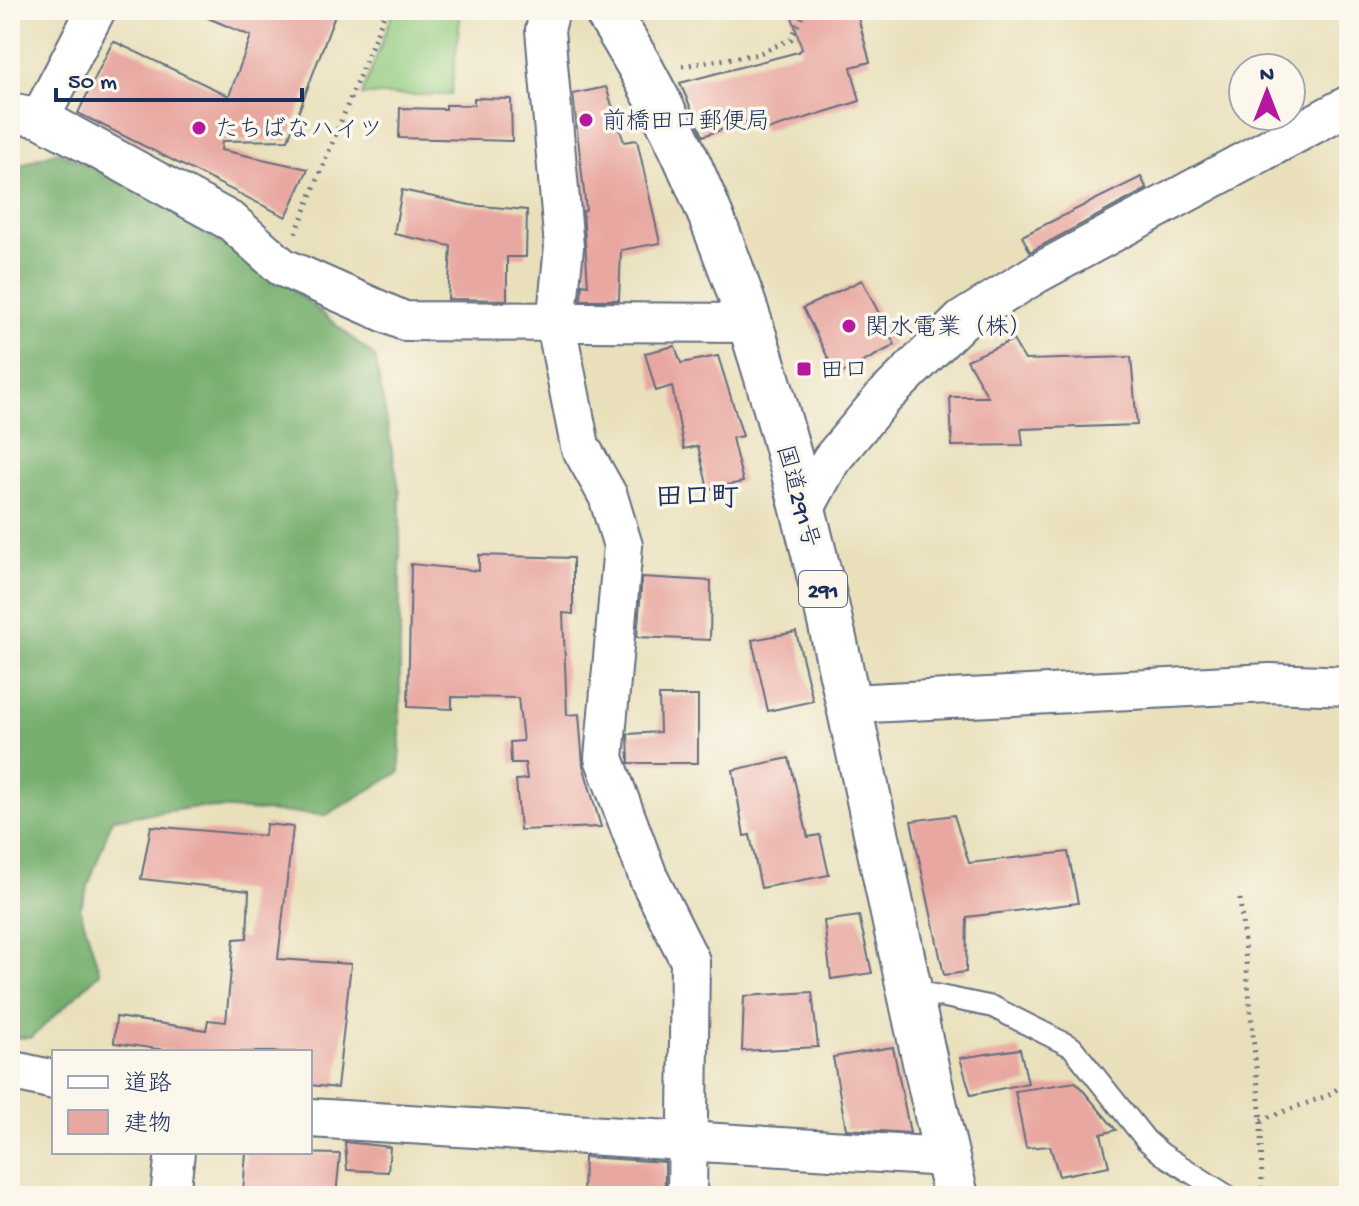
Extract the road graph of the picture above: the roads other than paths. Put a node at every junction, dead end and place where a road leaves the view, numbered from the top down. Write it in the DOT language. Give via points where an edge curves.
graph roads {
  1 [pos="96,10"];
  2 [pos="550,10"];
  3 [pos="606,10"];
  4 [pos="1349,105"];
  5 [pos="25,115"];
  6 [pos="751,323"];
  7 [pos="556,324"];
  8 [pos="804,510"];
  9 [pos="1349,686"];
  10 [pos="849,704"];
  11 [pos="911,990"];
  12 [pos="10,1070"];
  13 [pos="52,1080"];
  14 [pos="312,1118"];
  15 [pos="686,1140"];
  16 [pos="175,1154"];
  17 [pos="951,1176"];
  18 [pos="170,1196"];
  19 [pos="687,1196"];
  20 [pos="1228,1196"];
  1 -- 5 [label="street"];
  2 -- 7 [label="street" via="545,30 564,247"];
  3 -- 6 [label="highway, 国道291号 / 291" via="645,72 716,223"];
  4 -- 8 [label="street" via="1036,274 962,320 831,460"];
  5 -- 7 [label="street" via="232,222 282,267 404,321"];
  6 -- 7 [label="street"];
  6 -- 8 [label="highway, 国道291号 / 291"];
  7 -- 15 [label="street" via="580,446 608,496 623,546 604,758 649,879 690,961"];
  8 -- 10 [label="highway, 国道291号 / 291"];
  9 -- 10 [label="street" via="1270,683"];
  10 -- 11 [label="highway, 国道291号 / 291"];
  11 -- 17 [label="highway, 国道291号 / 291"];
  11 -- 20 [label="lane" via="993,1007 1072,1047 1146,1140"];
  12 -- 13 [label="street"];
  14 -- 15 [label="street"];
  15 -- 17 [label="street"];
  15 -- 19 [label="street"];
  16 -- 18 [label="street"];
}
